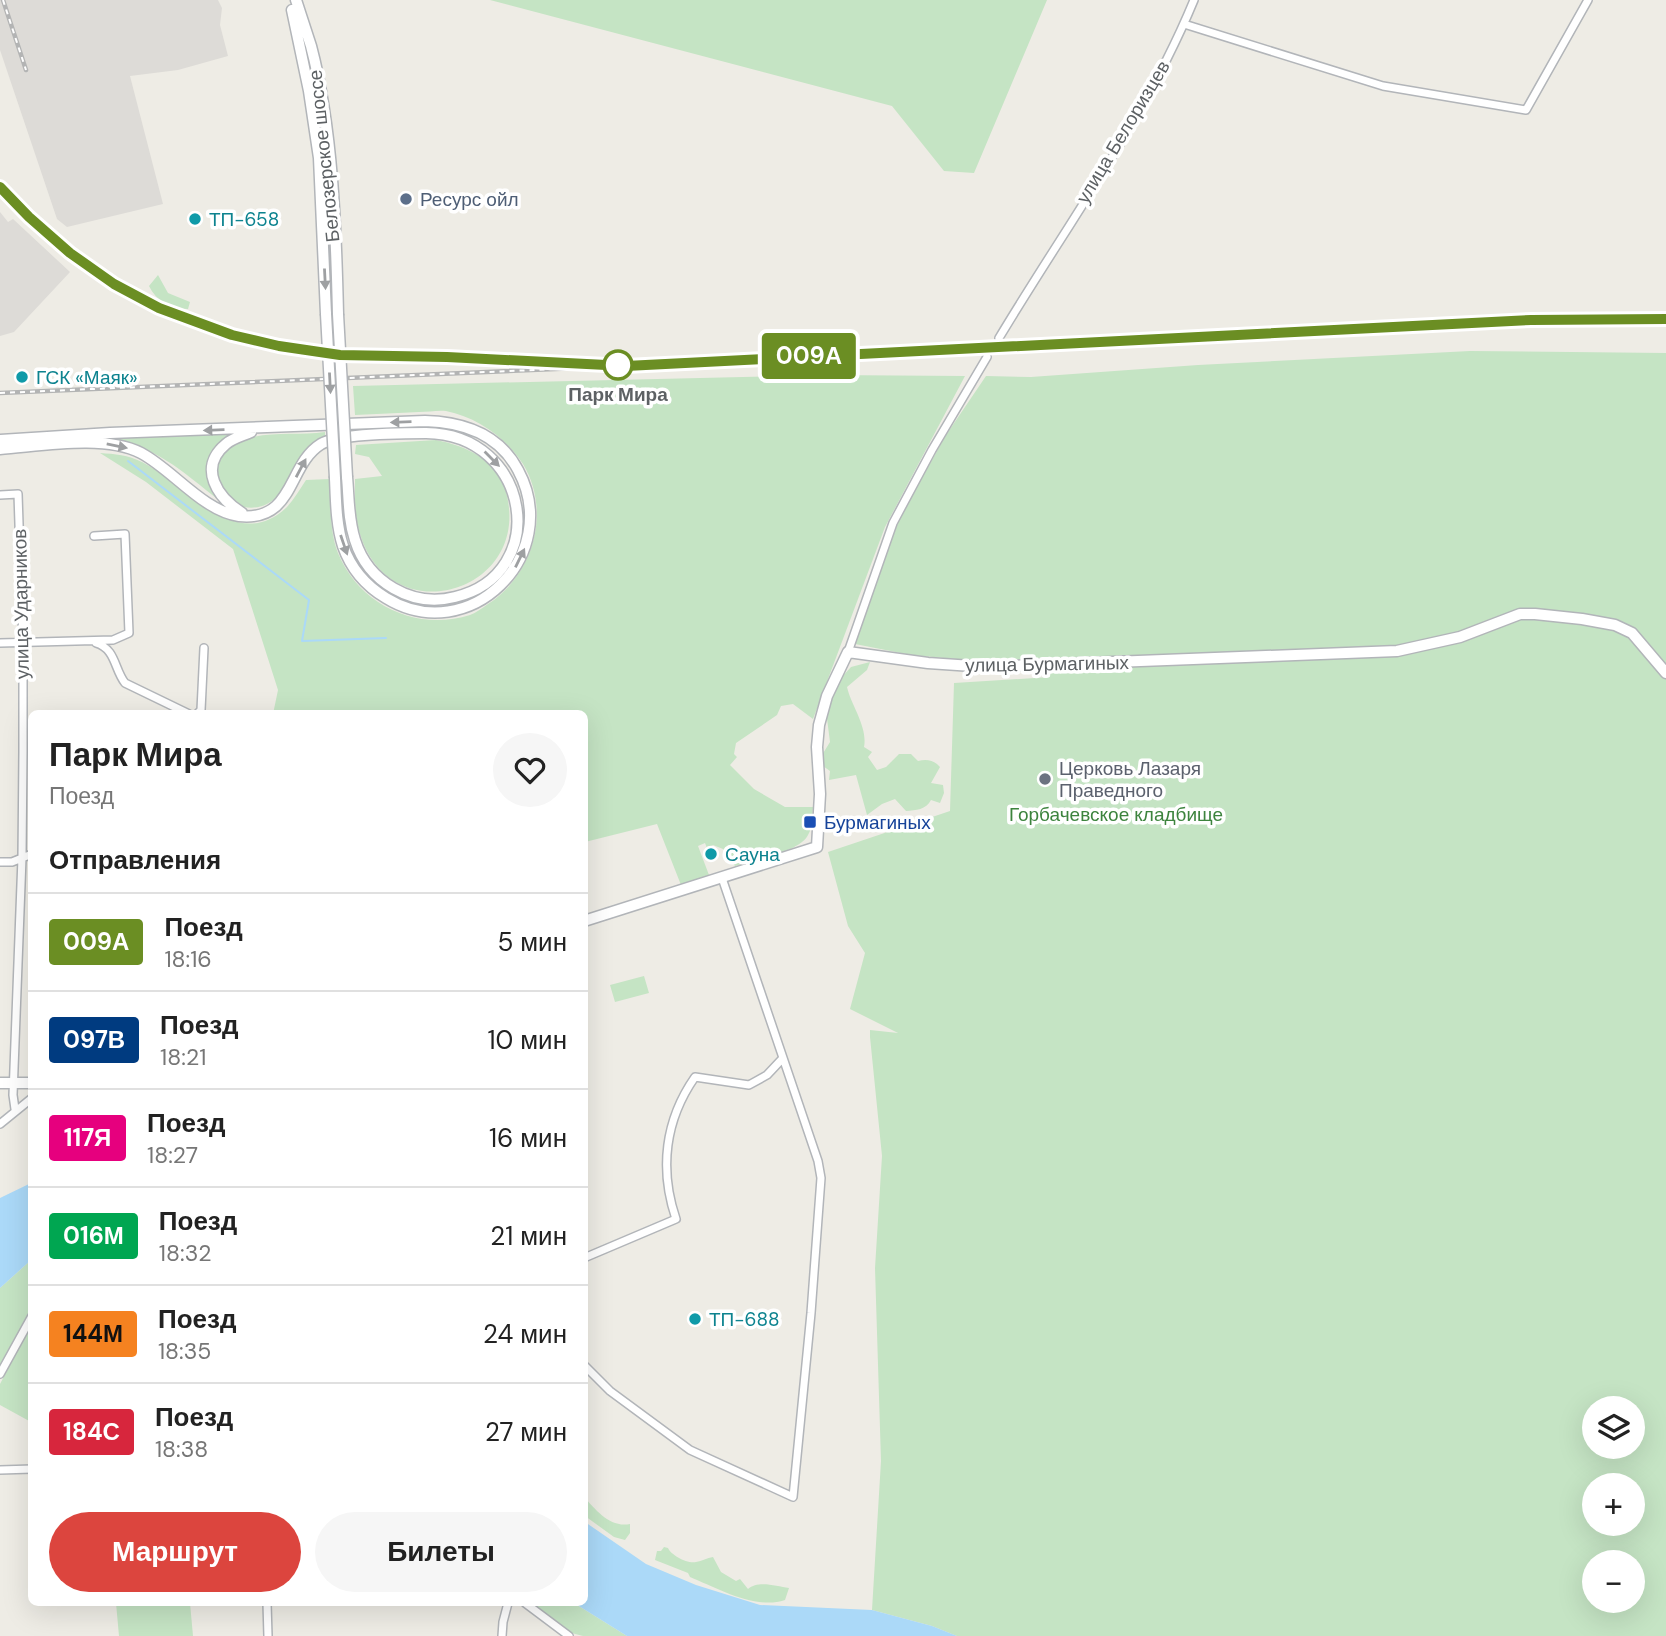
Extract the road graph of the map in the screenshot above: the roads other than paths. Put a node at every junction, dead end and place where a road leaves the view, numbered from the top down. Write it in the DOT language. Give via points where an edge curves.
graph roads {
  1 [pos="290,0"];
  2 [pos="296,0"];
  3 [pos="1194,0"];
  4 [pos="1588,0"];
  5 [pos="1184,24"];
  6 [pos="331,185"];
  7 [pos="321,194"];
  8 [pos="332,314"];
  9 [pos="999,338"];
  10 [pos="987,357"];
  11 [pos="260,429"];
  12 [pos="0,440"];
  13 [pos="0,449"];
  14 [pos="0,495"];
  15 [pos="246,516"];
  16 [pos="94,536"];
  17 [pos="92,642"];
  18 [pos="0,643"];
  19 [pos="23,643"];
  20 [pos="204,648"];
  21 [pos="848,652"];
  22 [pos="1666,673"];
  23 [pos="181,710"];
  24 [pos="201,710"];
  25 [pos="28,855"];
  26 [pos="22,858"];
  27 [pos="0,862"];
  28 [pos="722,878"];
  29 [pos="588,920"];
  30 [pos="783,1058"];
  31 [pos="0,1083"];
  32 [pos="14,1083"];
  33 [pos="28,1083"];
  34 [pos="28,1101"];
  35 [pos="15,1109"];
  36 [pos="0,1124"];
  37 [pos="588,1256"];
  38 [pos="28,1324"];
  39 [pos="588,1369"];
  40 [pos="0,1374"];
  41 [pos="28,1469"];
  42 [pos="0,1471"];
  43 [pos="267,1606"];
  44 [pos="507,1606"];
  45 [pos="529,1606"];
  46 [pos="268,1636"];
  47 [pos="502,1636"];
  48 [pos="569,1636"];
  1 -- 7 [label="main road, Белозерское шоссе" via="314,123"];
  2 -- 6 [label="main road, Белозерское шоссе" via="321,95"];
  3 -- 5 [label="street, улица Белоризцев"];
  4 -- 5 [label="street" via="1526,110 1383,86"];
  5 -- 9 [label="street, улица Белоризцев" via="1137,113"];
  6 -- 7 [label="main road"];
  6 -- 8 [label="main road, Белозерское шоссе"];
  7 -- 8 [label="main road, Белозерское шоссе, one-way"];
  8 -- 11 [label="main road, one-way, bridge" via="335,478 339,531 352,565 370,587 403,607 437,612 473,604 492,593 517,565 530,517 524,483 503,450 487,436 449,422 425,421"];
  15 -- 8 [label="main road, one-way, bridge" via="280,503 308,457 324,442 357,436 443,434 475,445 506,474 517,518 510,553 494,575 465,594 434,599 401,593 377,576 360,554 351,525 347,477"];
  10 -- 21 [label="street" via="893,523"];
  11 -- 12 [label="main road, one-way"];
  11 -- 15 [label="main road" via="229,442 214,463 220,495"];
  13 -- 15 [label="main road, one-way" via="94,444 126,447 155,462 219,509"];
  14 -- 19 [label="street, улица Ударников" via="18,494"];
  16 -- 17 [label="street" via="125,534 128,633 120,639"];
  17 -- 19 [label="street"];
  17 -- 23 [label="street" via="110,651 125,683"];
  18 -- 19 [label="street"];
  19 -- 26 [label="street, улица Ударников"];
  20 -- 24 [label="street"];
  21 -- 22 [label="main road, улица Бурмагиных" via="987,667 1397,650 1460,637 1520,614 1535,614 1615,625 1632,633"];
  21 -- 28 [label="main road" via="819,724 817,847"];
  25 -- 26 [label="street"];
  26 -- 27 [label="street"];
  26 -- 32 [label="street, улица Ударников"];
  28 -- 29 [label="main road"];
  28 -- 30 [label="street"];
  30 -- 37 [label="street" via="749,1085 695,1077 677,1108 667,1142 667,1187 676,1219"];
  30 -- 39 [label="street" via="821,1178 793,1497 690,1450 610,1391"];
  31 -- 32 [label="main road"];
  32 -- 33 [label="main road"];
  32 -- 35 [label="street, улица Ударников"];
  34 -- 35 [label="street"];
  35 -- 36 [label="street"];
  38 -- 40 [label="street"];
  41 -- 42 [label="street"];
  43 -- 46 [label="street"];
  44 -- 47 [label="street"];
  45 -- 48 [label="street"];
}
